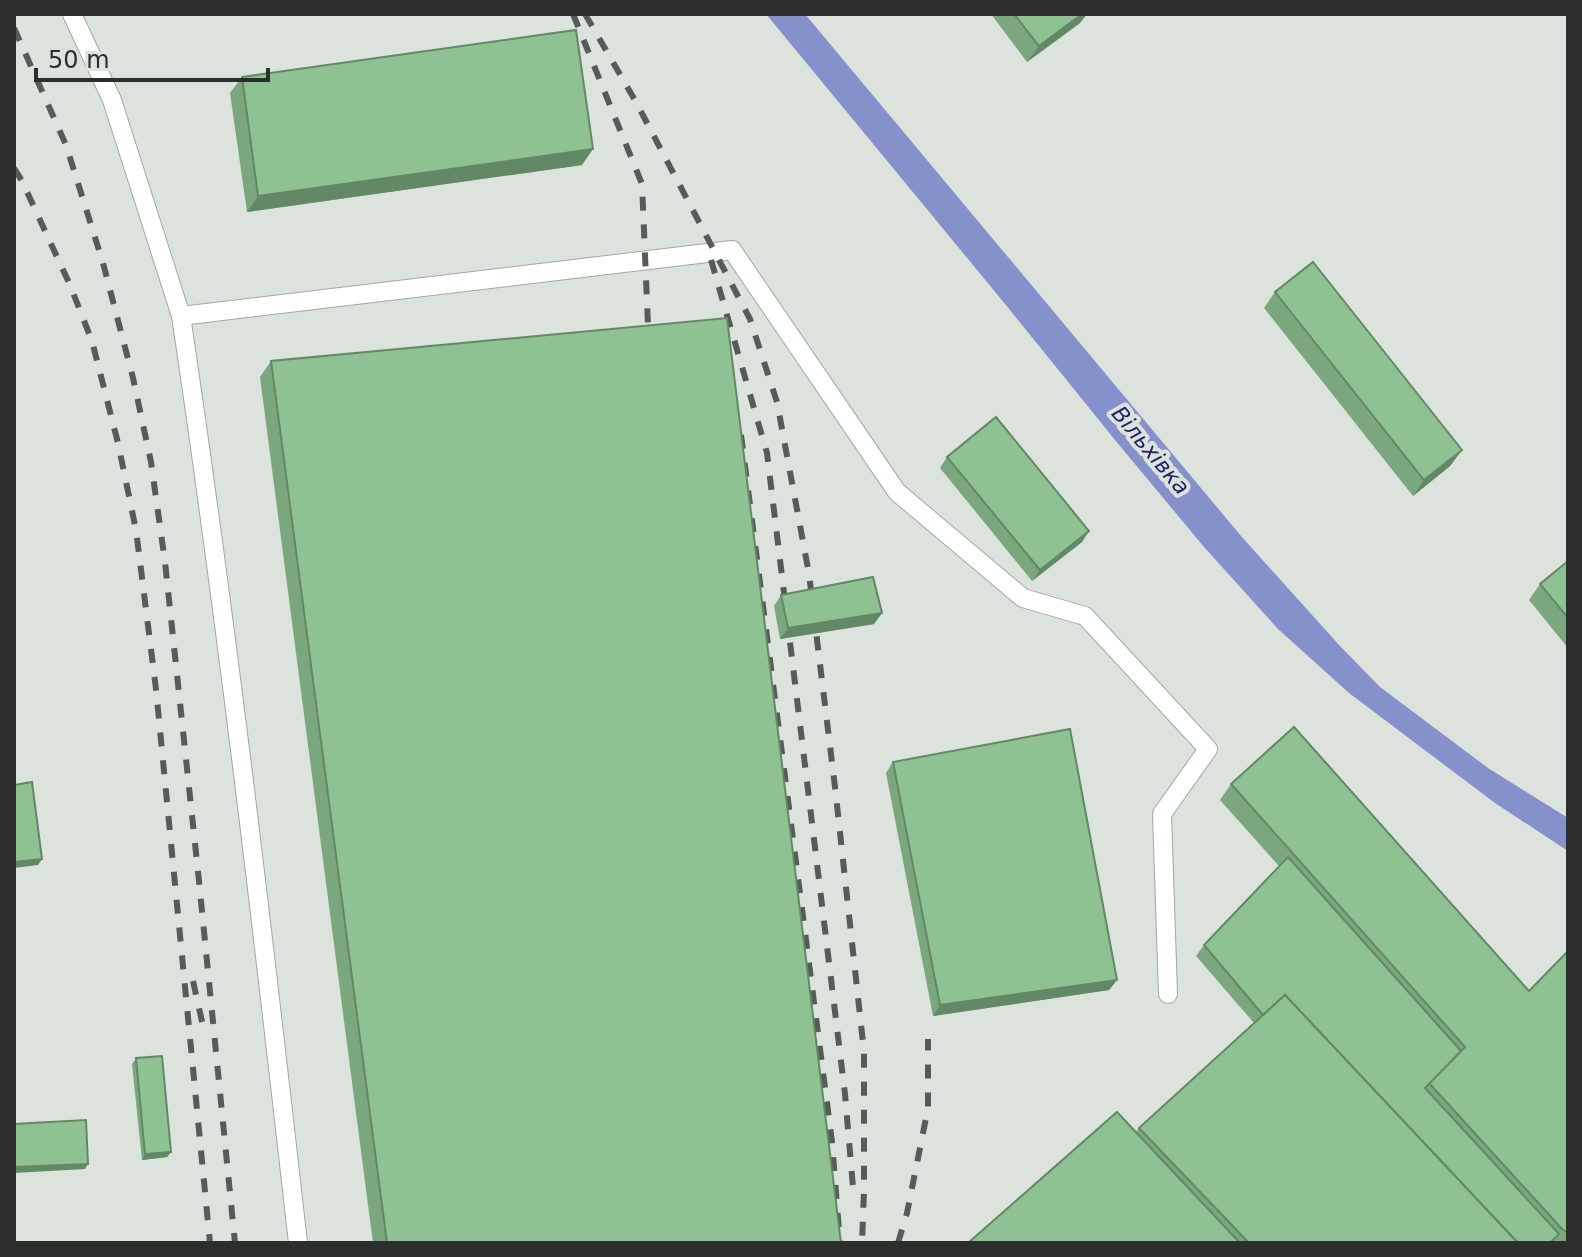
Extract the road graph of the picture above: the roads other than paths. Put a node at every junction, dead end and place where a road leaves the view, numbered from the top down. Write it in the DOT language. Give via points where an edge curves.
graph roads {
  1 [pos="72,14"];
  2 [pos="181,316"];
  3 [pos="1168,994"];
  4 [pos="298,1243"];
  1 -- 2 [label="lane" via="112,100"];
  2 -- 3 [label="lane" via="732,250 897,492 1023,598 1085,616 1208,749 1162,814"];
  2 -- 4 [label="lane" via="253,847"];
}
